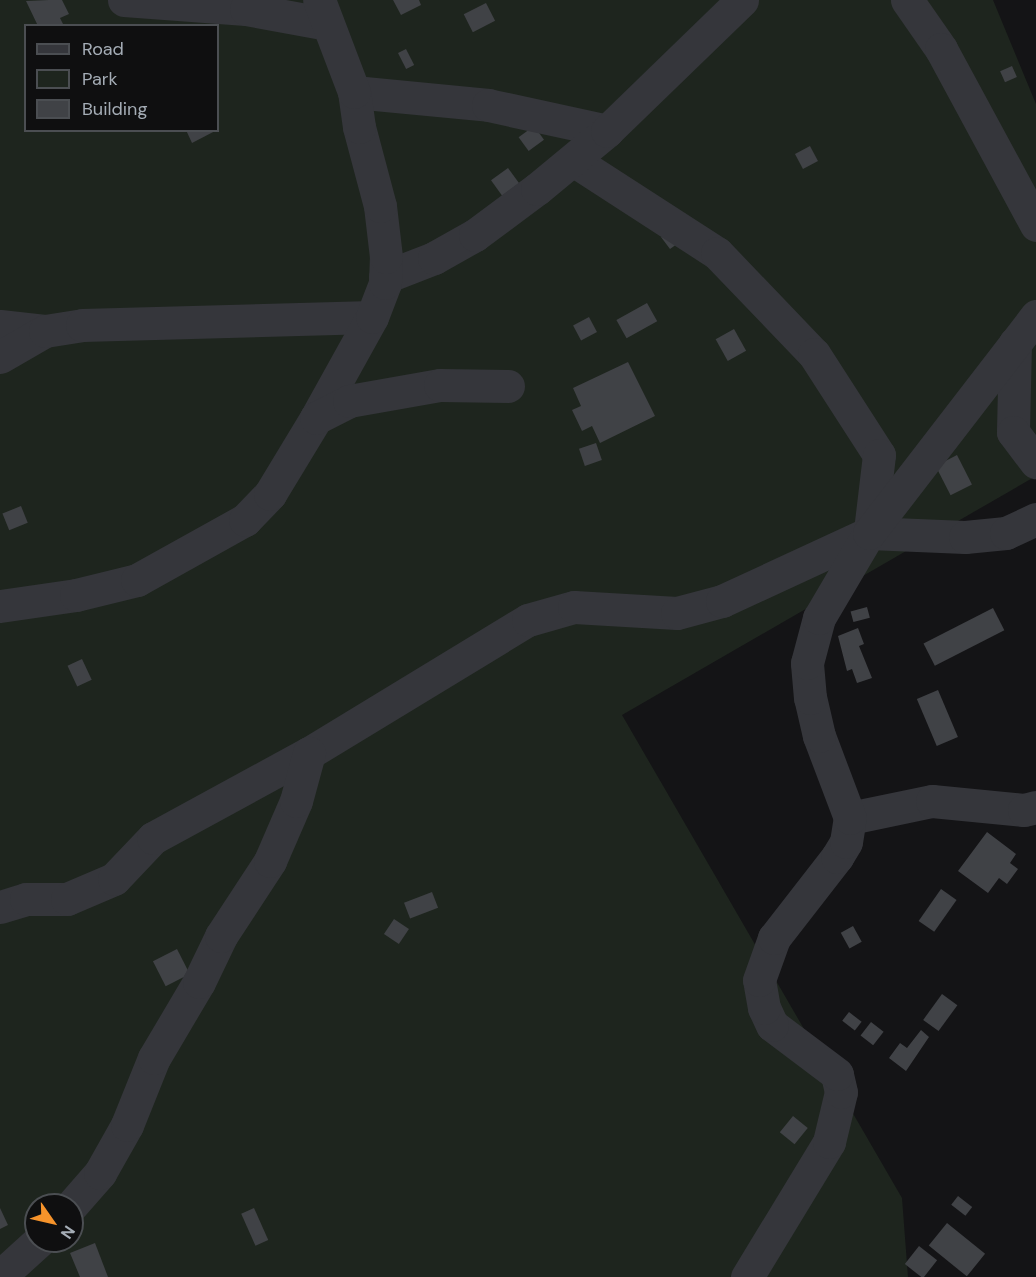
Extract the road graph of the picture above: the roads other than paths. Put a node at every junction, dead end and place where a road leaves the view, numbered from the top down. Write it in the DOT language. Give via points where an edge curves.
graph roads {
  1 [pos="124,0"];
  2 [pos="742,0"];
  3 [pos="907,0"];
  4 [pos="324,12"];
  5 [pos="354,92"];
  6 [pos="607,131"];
  7 [pos="573,160"];
  8 [pos="1036,225"];
  9 [pos="385,277"];
  10 [pos="372,316"];
  11 [pos="1036,316"];
  12 [pos="0,326"];
  13 [pos="45,332"];
  14 [pos="1015,343"];
  15 [pos="0,357"];
  16 [pos="508,386"];
  17 [pos="316,418"];
  18 [pos="1036,462"];
  19 [pos="1036,519"];
  20 [pos="869,533"];
  21 [pos="0,606"];
  22 [pos="309,753"];
  23 [pos="1036,807"];
  24 [pos="850,818"];
  25 [pos="0,907"];
  26 [pos="82,1193"];
  27 [pos="26,1253"];
  28 [pos="8,1277"];
  29 [pos="747,1277"];
  1 -- 4 [label="street"];
  2 -- 6 [label="street"];
  3 -- 8 [label="street" via="941,49"];
  4 -- 5 [label="street"];
  5 -- 6 [label="street" via="488,105"];
  5 -- 9 [label="street" via="380,206"];
  6 -- 7 [label="street"];
  7 -- 9 [label="street" via="476,235 434,258"];
  7 -- 20 [label="street" via="717,253 814,354 879,455"];
  9 -- 10 [label="street"];
  10 -- 13 [label="street" via="129,322"];
  10 -- 17 [label="street"];
  11 -- 14 [label="street"];
  12 -- 13 [label="street"];
  13 -- 15 [label="street"];
  14 -- 18 [label="street" via="1013,432"];
  14 -- 20 [label="street"];
  16 -- 17 [label="street" via="440,385 399,390 349,401"];
  17 -- 21 [label="street" via="270,494 245,520 136,580 76,595"];
  19 -- 20 [label="street" via="1006,533 965,537"];
  20 -- 22 [label="street" via="722,601 677,613 574,607 528,620"];
  20 -- 24 [label="street" via="819,618 807,663 819,736"];
  22 -- 25 [label="street" via="153,838 114,879 67,899 26,899"];
  22 -- 26 [label="street" via="296,801 270,861 221,936 154,1058 128,1125 100,1173"];
  23 -- 24 [label="street" via="1024,810 932,801"];
  24 -- 29 [label="street" via="846,842 783,922 761,968 761,994 772,1024 837,1074 841,1092 829,1142"];
  27 -- 28 [label="street" via="8,1269"];
}
